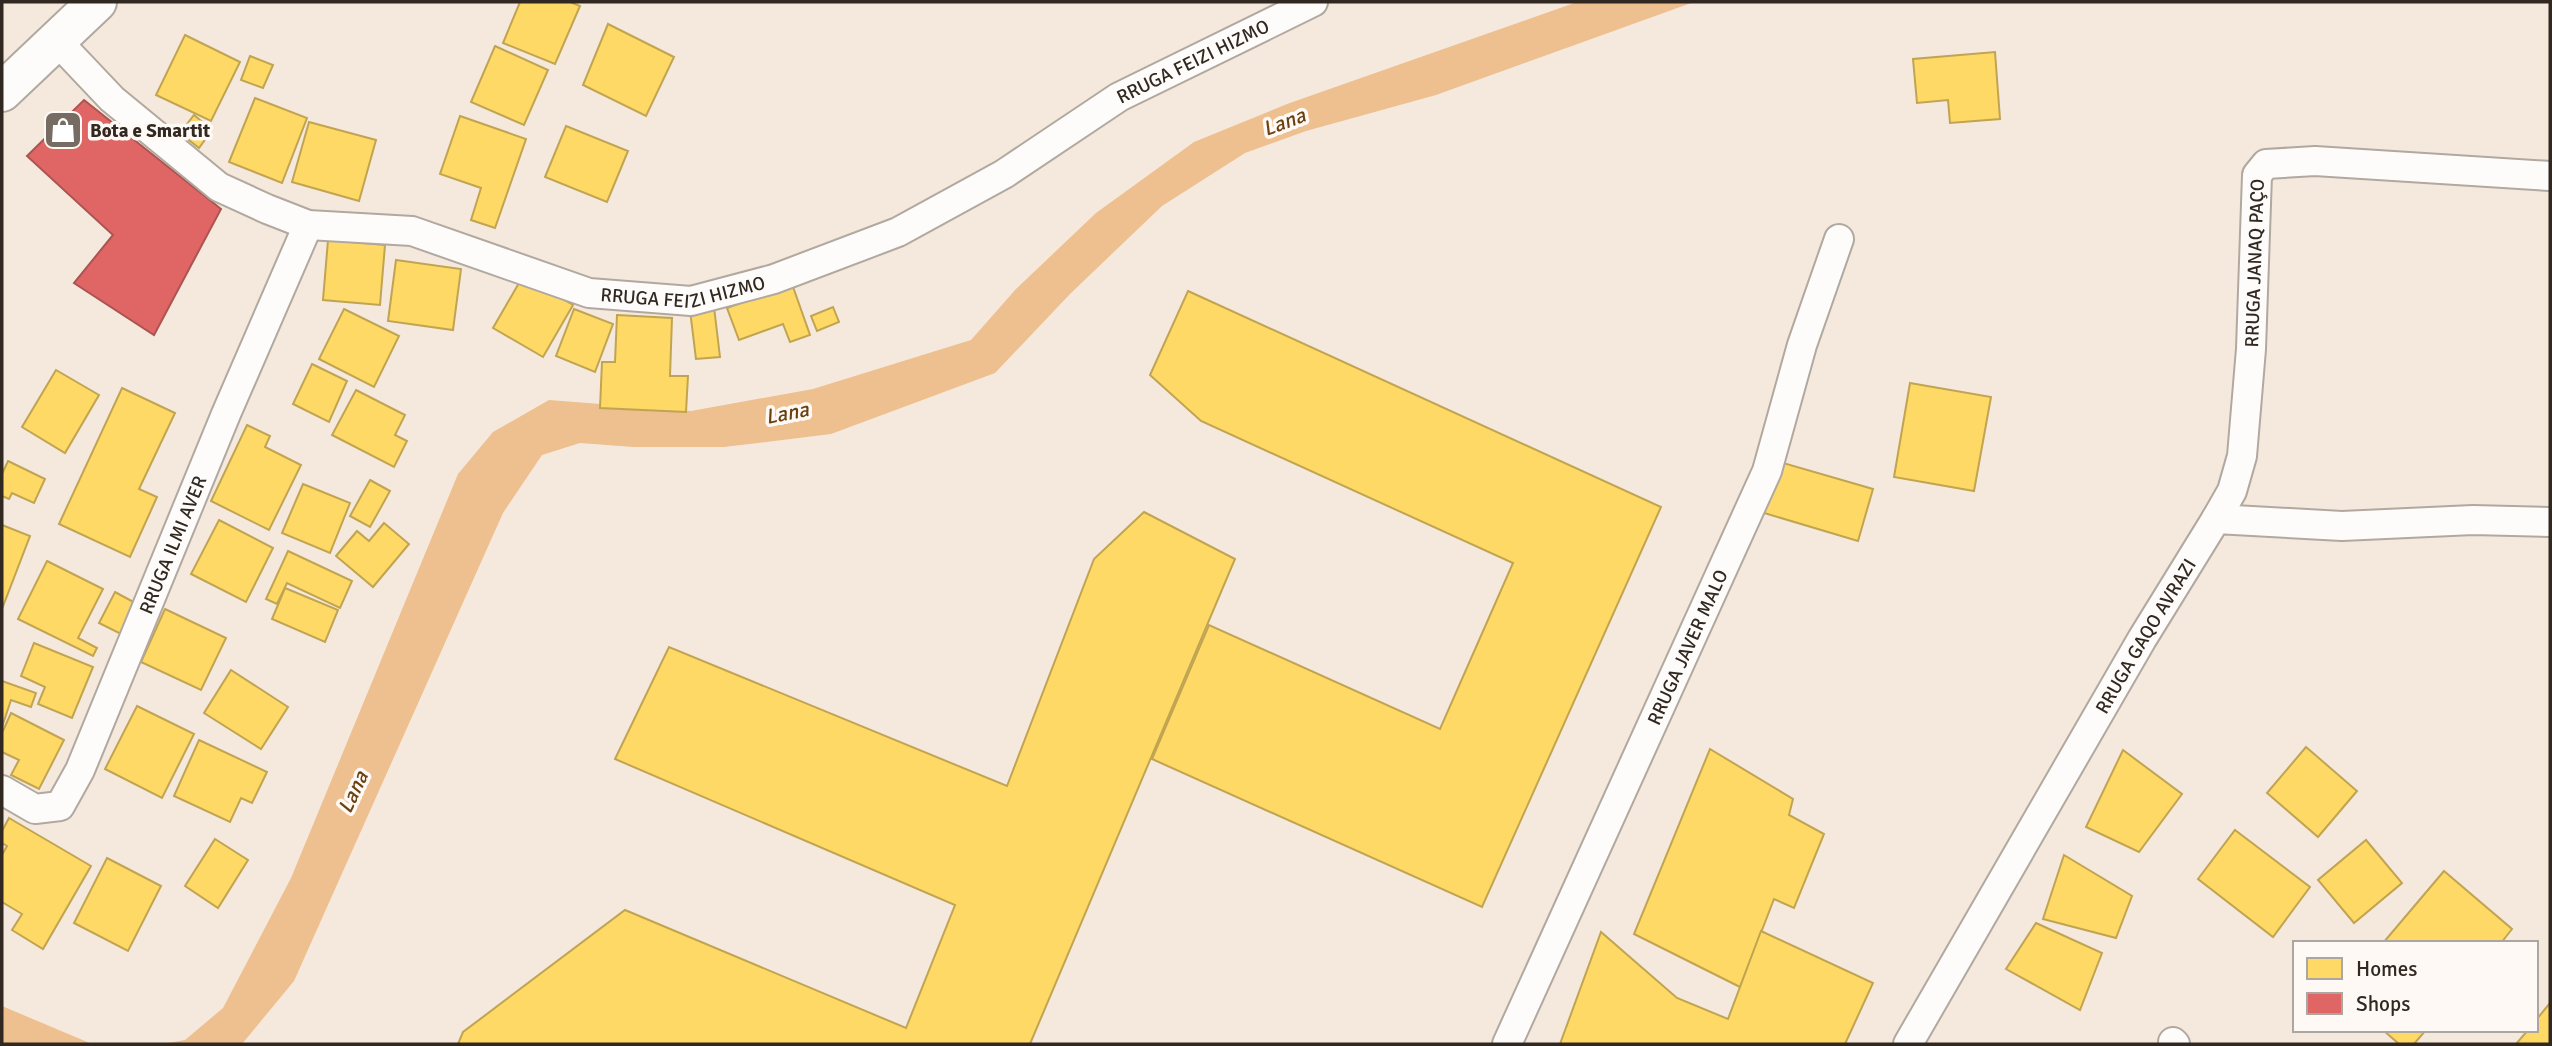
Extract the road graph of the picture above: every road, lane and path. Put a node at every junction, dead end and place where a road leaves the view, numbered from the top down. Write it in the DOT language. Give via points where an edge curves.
graph roads {
  1 [pos="97,2"];
  2 [pos="1313,2"];
  3 [pos="57,41"];
  4 [pos="2,92"];
  5 [pos="2550,176"];
  6 [pos="309,225"];
  7 [pos="1839,239"];
  8 [pos="2216,519"];
  9 [pos="2550,522"];
  10 [pos="2,790"];
  11 [pos="1507,1044"];
  12 [pos="1908,1044"];
  1 -- 3 [label="main road"];
  2 -- 6 [label="street, RRUGA FEIZI HIZMO" via="1119,97 1004,174 898,232 774,279 691,301 589,293 412,231"];
  3 -- 4 [label="main road"];
  3 -- 6 [label="street, RRUGA FEIZI HIZMO" via="112,99 219,187"];
  5 -- 8 [label="street, RRUGA JANAQ PAÇO" via="2315,161 2266,164 2256,175 2251,349 2242,456 2232,491"];
  6 -- 10 [label="street, RRUGA ILMI AVER" via="80,770 60,806 35,809"];
  7 -- 11 [label="street, RRUGA JAVER MALO" via="1802,345 1767,471"];
  8 -- 9 [label="street" via="2342,526"];
  8 -- 12 [label="street, RRUGA GAQO AVRAZI"];
}
